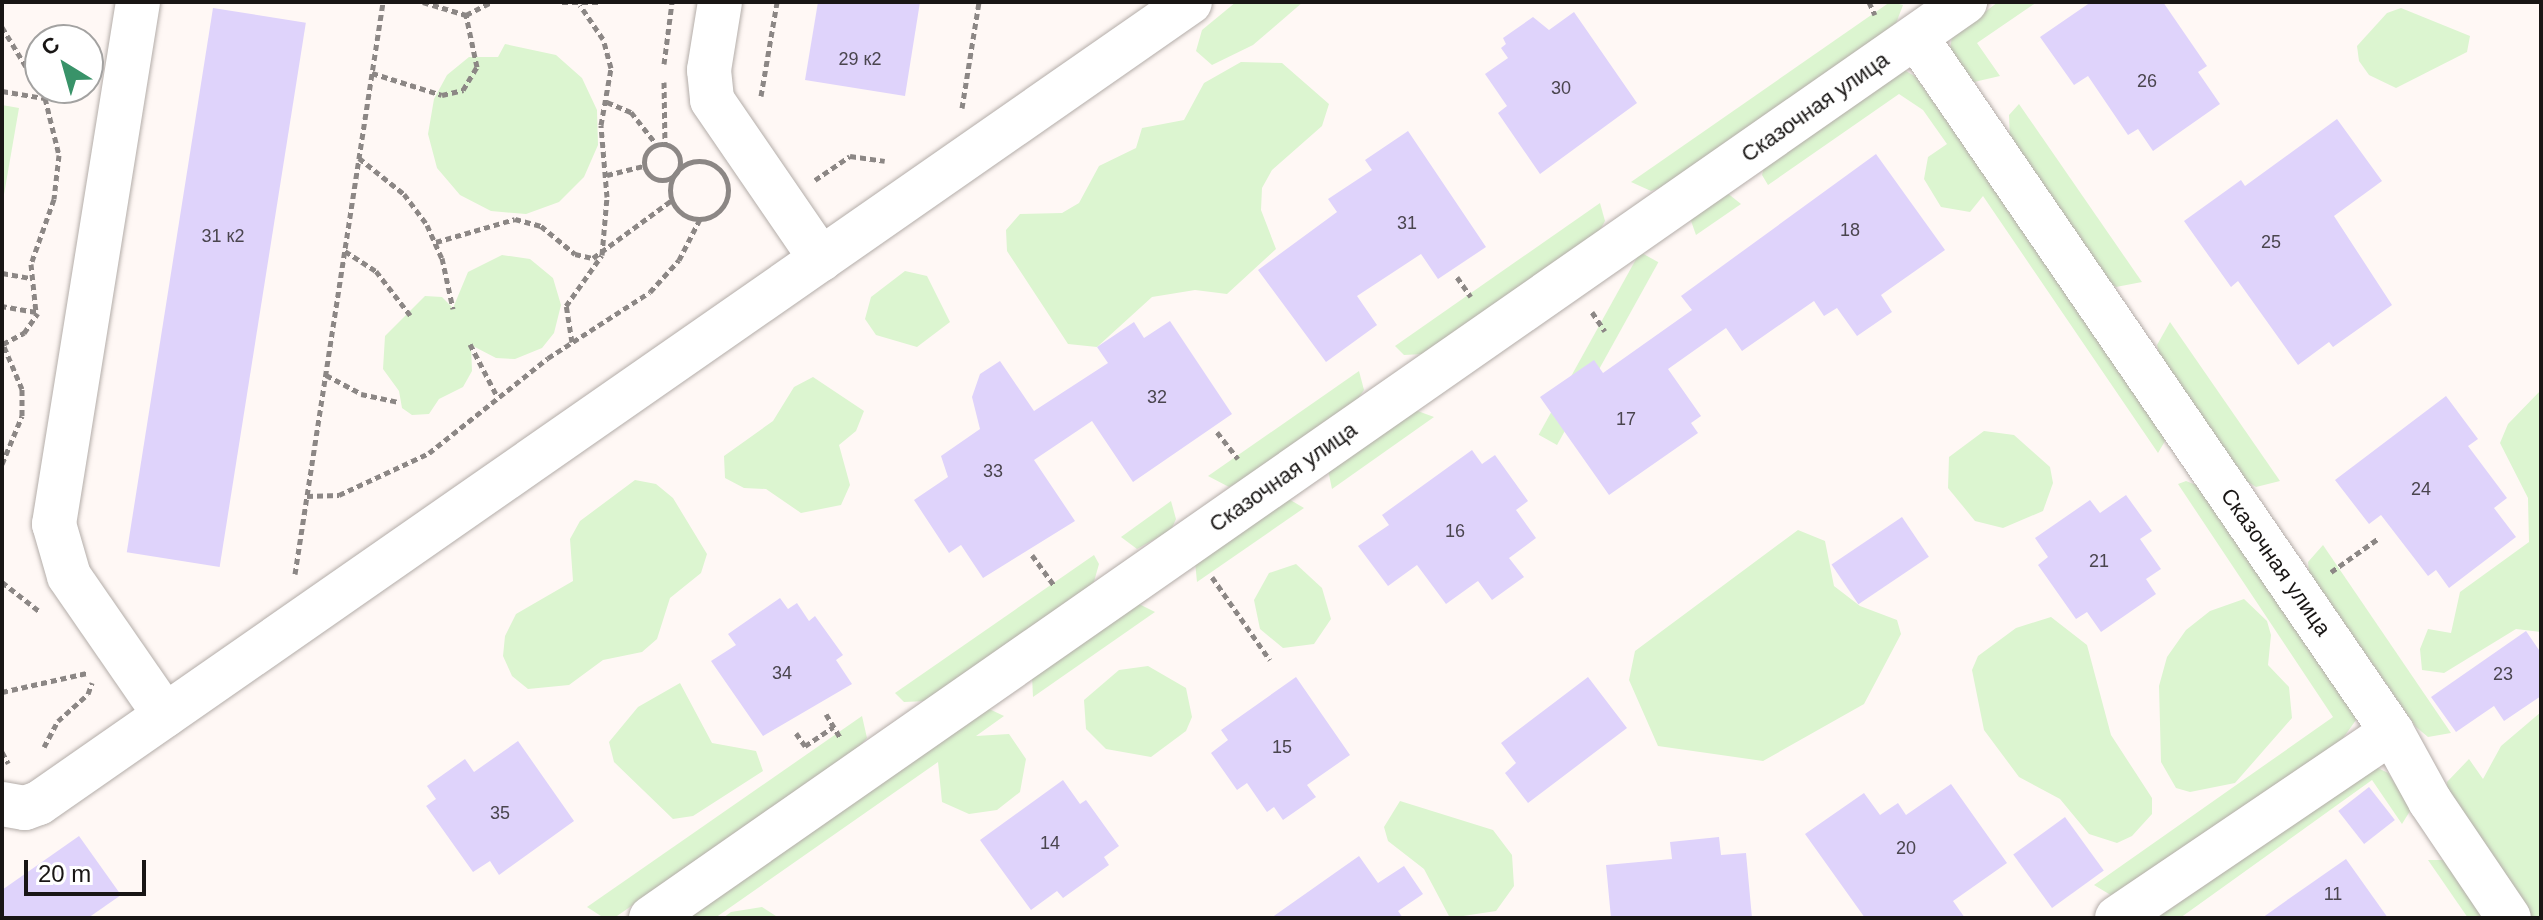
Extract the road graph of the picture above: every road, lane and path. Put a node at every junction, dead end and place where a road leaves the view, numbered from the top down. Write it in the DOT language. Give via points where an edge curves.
graph roads {
  1 [pos="138,2"];
  2 [pos="383,2"];
  3 [pos="423,2"];
  4 [pos="491,2"];
  5 [pos="562,2"];
  6 [pos="602,2"];
  7 [pos="720,2"];
  8 [pos="979,2"];
  9 [pos="1190,2"];
  10 [pos="1965,2"];
  11 [pos="580,5"];
  12 [pos="466,15"];
  13 [pos="2,27"];
  14 [pos="1916,37"];
  15 [pos="24,63"];
  16 [pos="372,73"];
  17 [pos="2,91"];
  18 [pos="24,95"];
  19 [pos="607,102"];
  20 [pos="47,104"];
  21 [pos="657,145"];
  22 [pos="359,158"];
  23 [pos="889,162"];
  24 [pos="644,166"];
  25 [pos="952,167"];
  26 [pos="677,173"];
  27 [pos="607,175"];
  28 [pos="802,191"];
  29 [pos="672,200"];
  30 [pos="700,219"];
  31 [pos="436,242"];
  32 [pos="345,251"];
  33 [pos="602,255"];
  34 [pos="821,259"];
  35 [pos="2,273"];
  36 [pos="30,278"];
  37 [pos="2,306"];
  38 [pos="453,309"];
  39 [pos="36,312"];
  40 [pos="410,315"];
  41 [pos="86,322"];
  42 [pos="572,342"];
  43 [pos="3,344"];
  44 [pos="470,344"];
  45 [pos="326,375"];
  46 [pos="497,397"];
  47 [pos="399,402"];
  48 [pos="2,464"];
  49 [pos="307,496"];
  50 [pos="1210,573"];
  51 [pos="2,582"];
  52 [pos="43,615"];
  53 [pos="287,628"];
  54 [pos="1270,660"];
  55 [pos="90,663"];
  56 [pos="92,671"];
  57 [pos="2,692"];
  58 [pos="165,715"];
  59 [pos="833,727"];
  60 [pos="2392,732"];
  61 [pos="796,733"];
  62 [pos="2,805"];
  63 [pos="651,918"];
  64 [pos="2117,918"];
  65 [pos="2509,918"];
  1 -- 41 [label="street"];
  2 -- 16 [label="path"];
  3 -- 12 [label="path"];
  4 -- 12 [label="path"];
  5 -- 11 [label="path"];
  6 -- 11 [label="path"];
  7 -- 34 [label="street" via="709,70 712,100"];
  8 -- 25 [label="path"];
  9 -- 25 [label="street"];
  10 -- 14 [label="street, Сказочная улица"];
  11 -- 19 [label="path" via="609,55"];
  12 -- 16 [label="path" via="477,67 463,90 442,95"];
  13 -- 15 [label="path"];
  14 -- 60 [label="street, Сказочная улица"];
  14 -- 63 [label="street, Сказочная улица"];
  16 -- 22 [label="path"];
  17 -- 18 [label="path"];
  19 -- 21 [label="path" via="631,112"];
  19 -- 27 [label="path" via="601,137"];
  20 -- 36 [label="path" via="56,134 58,181 34,245"];
  21 -- 24 [label="path" via="649,150"];
  21 -- 26 [label="path" via="673,148"];
  22 -- 31 [label="path" via="404,194"];
  22 -- 32 [label="path"];
  23 -- 28 [label="path" via="845,158"];
  24 -- 26 [label="path" via="654,179"];
  24 -- 27 [label="path"];
  25 -- 34 [label="street"];
  26 -- 29 [label="path"];
  26 -- 30 [label="path" via="700,161 723,173 728,190 722,207"];
  27 -- 33 [label="path"];
  29 -- 30 [label="path" via="683,213"];
  29 -- 33 [label="path"];
  30 -- 42 [label="path" via="679,260 650,292"];
  31 -- 33 [label="path" via="515,219 541,226 575,254"];
  31 -- 38 [label="path"];
  32 -- 40 [label="path" via="383,277"];
  32 -- 45 [label="path"];
  33 -- 42 [label="path" via="566,306"];
  34 -- 53 [label="street"];
  35 -- 36 [label="path"];
  36 -- 39 [label="path"];
  37 -- 39 [label="path"];
  39 -- 41 [label="path"];
  39 -- 43 [label="path" via="24,333"];
  41 -- 58 [label="street" via="57,501 56,544 69,576"];
  42 -- 46 [label="path"];
  43 -- 48 [label="path" via="22,389 22,416"];
  44 -- 46 [label="path"];
  45 -- 47 [label="path" via="361,394"];
  45 -- 49 [label="path"];
  46 -- 49 [label="path" via="462,429 395,472 339,495"];
  49 -- 53 [label="path"];
  50 -- 54 [label="path"];
  51 -- 52 [label="path"];
  53 -- 58 [label="street"];
  55 -- 56 [label="path"];
  56 -- 57 [label="path"];
  56 -- 62 [label="path" via="88,694 58,721 36,765"];
  58 -- 62 [label="street" via="39,803 25,808"];
  59 -- 61 [label="path" via="805,746"];
  60 -- 64 [label="street"];
  60 -- 65 [label="street, Сказочная улица" via="2430,801"];
}
